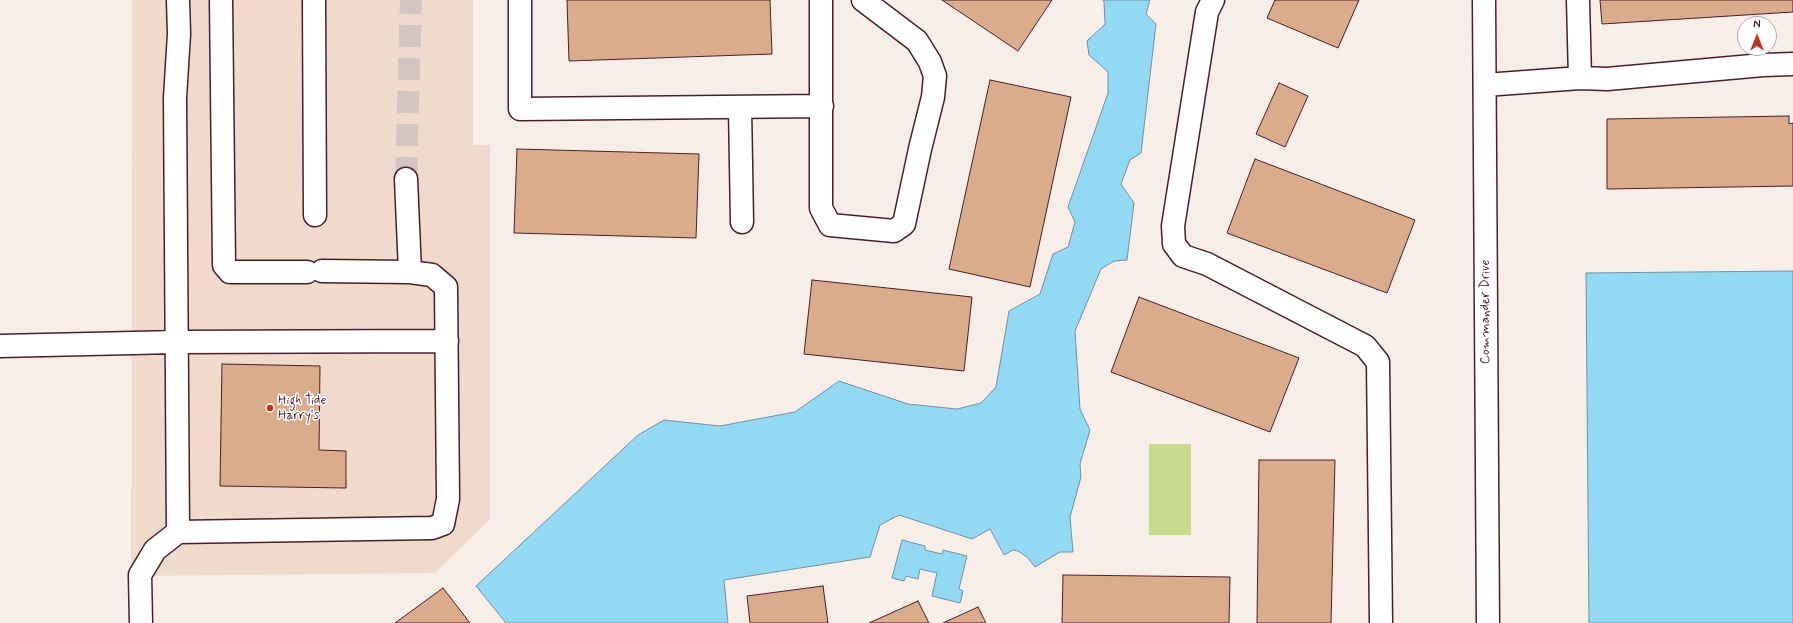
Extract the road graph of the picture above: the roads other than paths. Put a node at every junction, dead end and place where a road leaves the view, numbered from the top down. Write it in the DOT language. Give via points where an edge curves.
graph roads {
  1 [pos="178,0"];
  2 [pos="221,0"];
  3 [pos="314,0"];
  4 [pos="520,0"];
  5 [pos="821,0"];
  6 [pos="863,0"];
  7 [pos="1213,0"];
  8 [pos="1484,0"];
  9 [pos="1578,4"];
  10 [pos="1793,64"];
  11 [pos="1580,78"];
  12 [pos="1485,85"];
  13 [pos="822,106"];
  14 [pos="740,107"];
  15 [pos="406,178"];
  16 [pos="315,215"];
  17 [pos="742,222"];
  18 [pos="410,272"];
  19 [pos="447,341"];
  20 [pos="176,342"];
  21 [pos="0,346"];
  22 [pos="178,532"];
  23 [pos="141,623"];
  24 [pos="1382,623"];
  25 [pos="1488,623"];
  1 -- 20 [label="street" via="179,34 174,98"];
  2 -- 18 [label="street" via="224,265 230,272"];
  3 -- 16 [label="street"];
  4 -- 14 [label="street" via="520,109"];
  5 -- 13 [label="street"];
  6 -- 13 [label="street" via="917,41 935,76 933,97 904,224 894,231 830,225 821,208"];
  7 -- 24 [label="street" via="1207,12 1174,218 1174,244 1183,256 1207,264 1365,346 1378,362"];
  8 -- 12 [label="street, Commander Drive"];
  9 -- 11 [label="street"];
  10 -- 11 [label="street" via="1607,79"];
  11 -- 12 [label="street"];
  12 -- 25 [label="street, Commander Drive"];
  13 -- 14 [label="street"];
  14 -- 17 [label="street"];
  15 -- 18 [label="street"];
  18 -- 19 [label="street" via="432,275 446,287"];
  19 -- 20 [label="street"];
  19 -- 22 [label="street" via="448,499 443,524 432,528"];
  20 -- 21 [label="street"];
  20 -- 22 [label="street"];
  22 -- 23 [label="street" via="155,550 140,575"];
}
